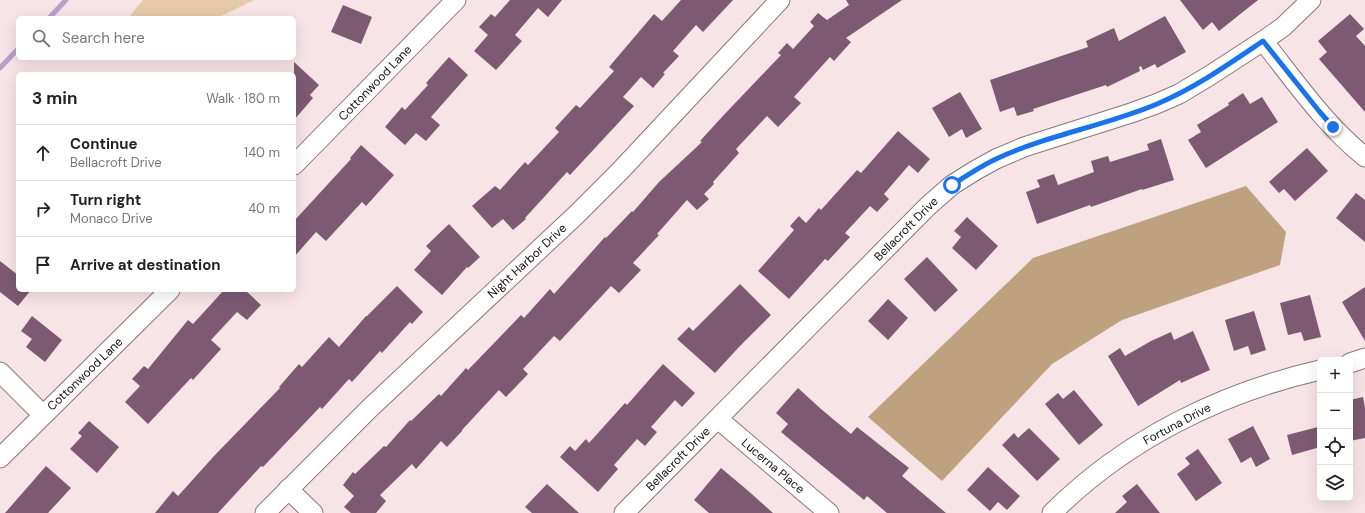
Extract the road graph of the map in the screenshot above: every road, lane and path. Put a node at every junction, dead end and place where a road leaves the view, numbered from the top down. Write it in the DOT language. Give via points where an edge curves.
graph roads {
  1 [pos="780,0"];
  2 [pos="1311,0"];
  3 [pos="449,3"];
  4 [pos="1263,41"];
  5 [pos="1365,157"];
  6 [pos="296,163"];
  7 [pos="168,292"];
  8 [pos="1365,358"];
  9 [pos="1353,362"];
  10 [pos="1317,371"];
  11 [pos="0,372"];
  12 [pos="43,415"];
  13 [pos="718,419"];
  14 [pos="0,458"];
  15 [pos="288,489"];
  16 [pos="264,513"];
  17 [pos="313,513"];
  18 [pos="624,513"];
  19 [pos="829,513"];
  20 [pos="1052,513"];
  1 -- 15 [label="street, Night Harbor Drive" via="576,215 370,408"];
  2 -- 4 [label="street, Bellacroft Drive" via="1283,27"];
  3 -- 6 [label="street, Cottonwood Lane"];
  4 -- 5 [label="street" via="1333,127"];
  4 -- 13 [label="street, Bellacroft Drive" via="1179,94 1010,153 952,185 928,206"];
  7 -- 12 [label="street, Cottonwood Lane"];
  8 -- 9 [label="street"];
  10 -- 20 [label="street, Fortuna Drive" via="1268,383 1229,397 1161,430 1095,475"];
  11 -- 12 [label="street"];
  12 -- 14 [label="street, Cottonwood Lane"];
  13 -- 18 [label="street, Bellacroft Drive"];
  13 -- 19 [label="street, Lucerna Place"];
  15 -- 16 [label="street, Night Harbor Drive"];
  15 -- 17 [label="street"];
}
